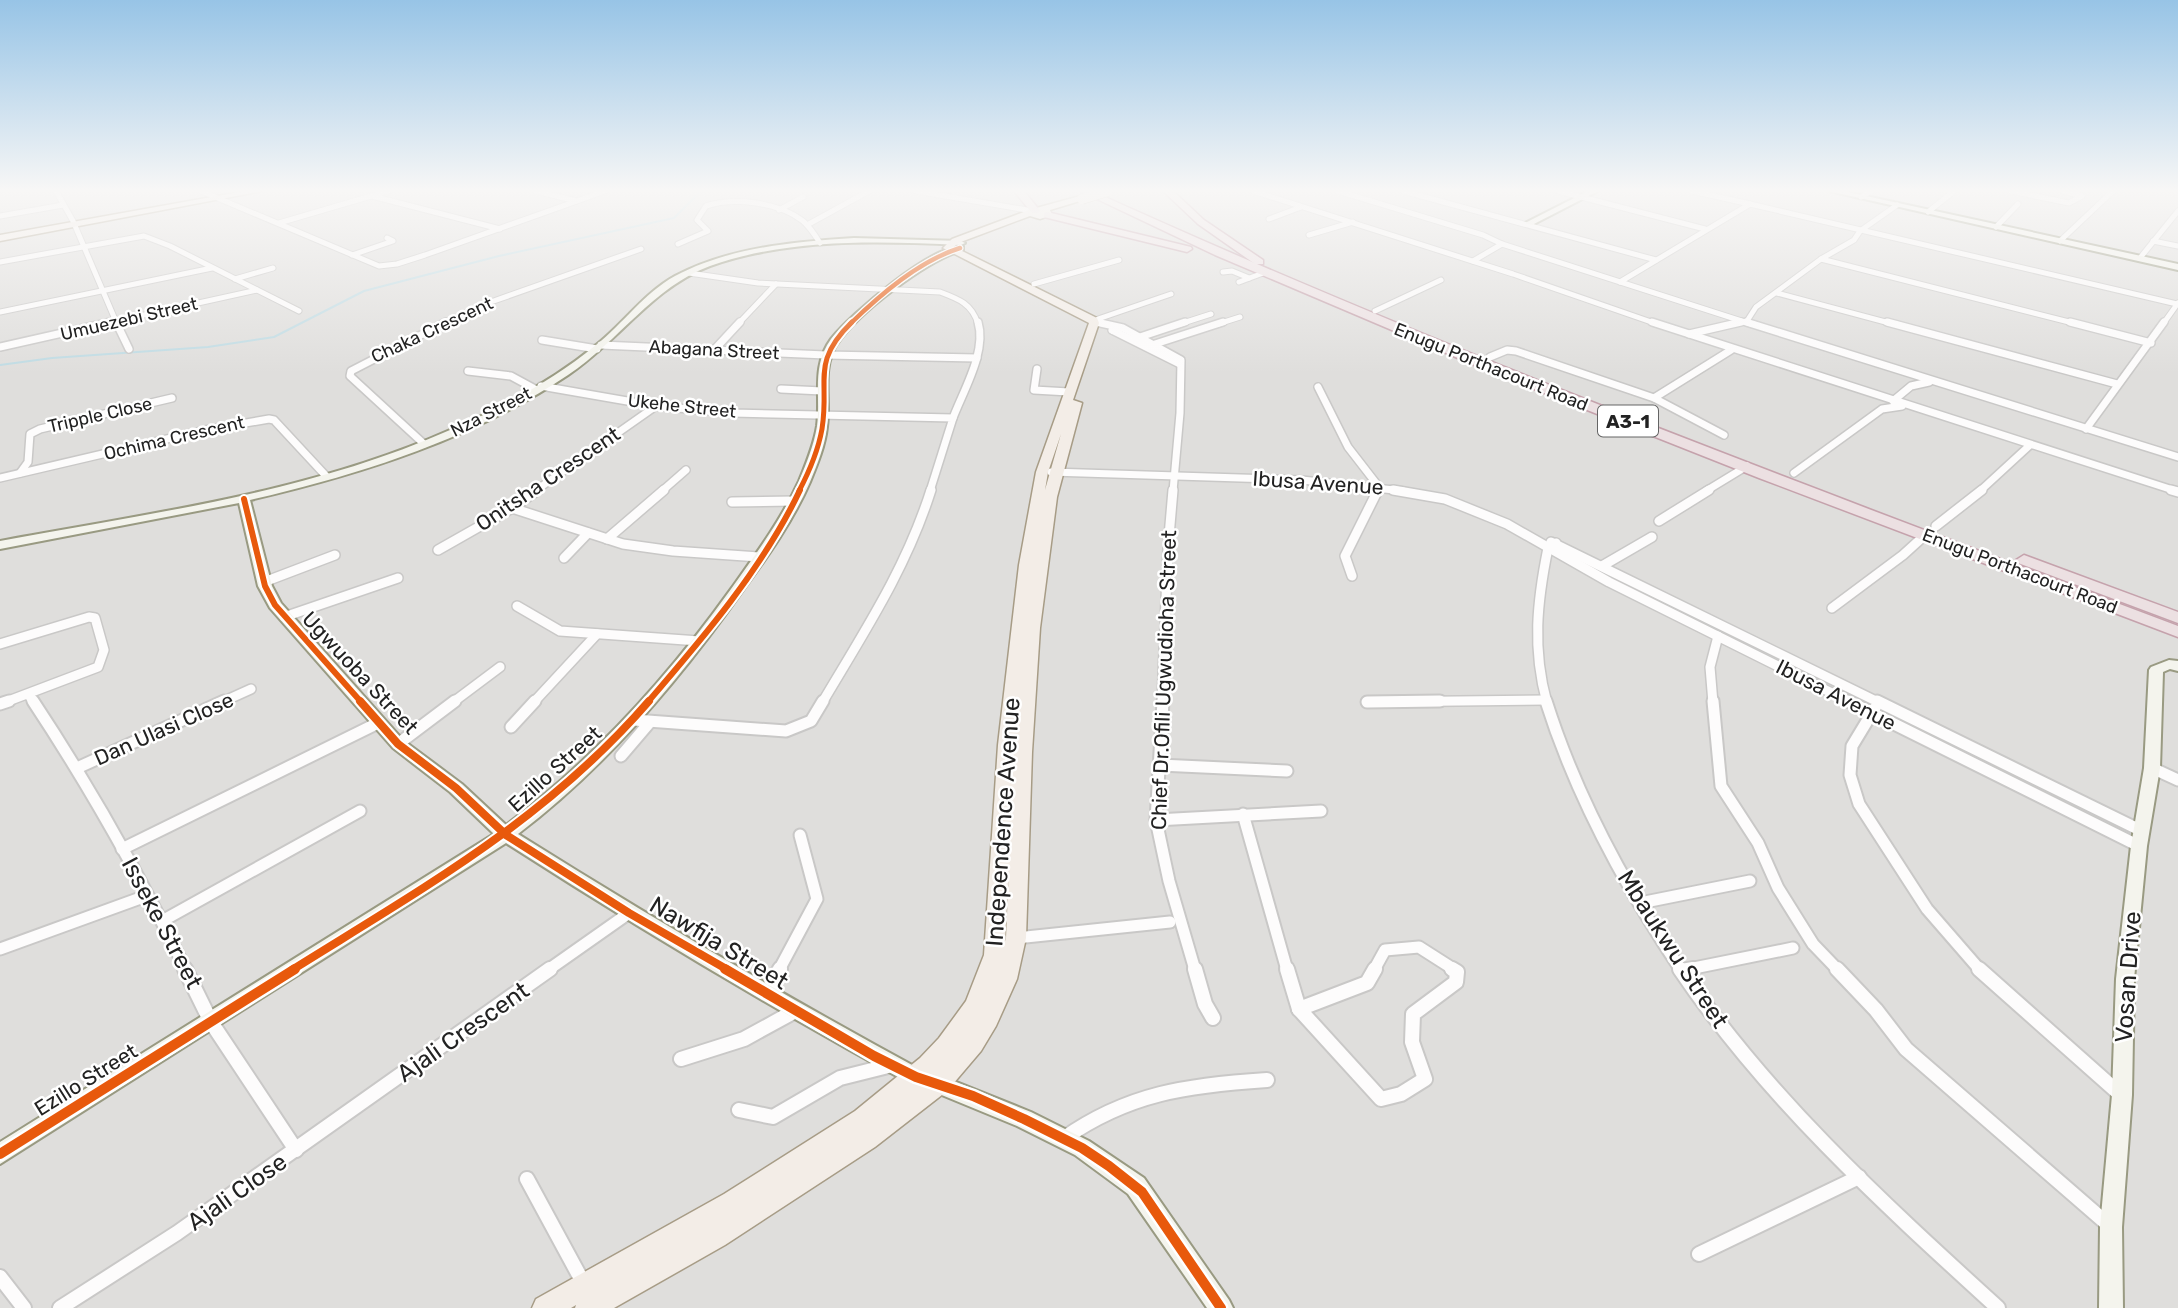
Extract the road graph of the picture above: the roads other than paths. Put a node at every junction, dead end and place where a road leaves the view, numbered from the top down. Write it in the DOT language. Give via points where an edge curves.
graph roads {
  1 [pos="52,252"];
  2 [pos="85,252"];
  3 [pos="178,252"];
  4 [pos="345,252"];
  5 [pos="361,252"];
  6 [pos="432,252"];
  7 [pos="633,252"];
  8 [pos="762,252"];
  9 [pos="946,252"];
  10 [pos="966,252"];
  11 [pos="967,252"];
  12 [pos="1197,252"];
  13 [pos="1214,252"];
  14 [pos="1221,252"];
  15 [pos="1236,252"];
  16 [pos="1445,252"];
  17 [pos="1488,252"];
  18 [pos="1527,252"];
  19 [pos="1629,252"];
  20 [pos="1669,252"];
  21 [pos="1833,252"];
  22 [pos="1952,252"];
  23 [pos="2112,252"];
  24 [pos="2145,252"];
  25 [pos="352,255"];
  26 [pos="2140,258"];
  27 [pos="1821,259"];
  28 [pos="1119,260"];
  29 [pos="1656,260"];
  30 [pos="1473,261"];
  31 [pos="0,262"];
  32 [pos="2178,267"];
  33 [pos="212,268"];
  34 [pos="273,268"];
  35 [pos="1258,271"];
  36 [pos="689,272"];
  37 [pos="1223,272"];
  38 [pos="235,279"];
  39 [pos="1441,280"];
  40 [pos="1239,282"];
  41 [pos="1620,282"];
  42 [pos="776,284"];
  43 [pos="1034,284"];
  44 [pos="894,289"];
  45 [pos="257,290"];
  46 [pos="101,292"];
  47 [pos="1777,293"];
  48 [pos="1171,294"];
  49 [pos="2178,304"];
  50 [pos="1375,311"];
  51 [pos="0,312"];
  52 [pos="299,312"];
  53 [pos="1211,314"];
  54 [pos="1240,317"];
  55 [pos="117,321"];
  56 [pos="1098,322"];
  57 [pos="1745,323"];
  58 [pos="1688,334"];
  59 [pos="1140,337"];
  60 [pos="542,340"];
  61 [pos="2151,343"];
  62 [pos="1155,344"];
  63 [pos="0,347"];
  64 [pos="599,347"];
  65 [pos="129,349"];
  66 [pos="714,350"];
  67 [pos="1731,351"];
  68 [pos="826,355"];
  69 [pos="1490,357"];
  70 [pos="977,358"];
  71 [pos="1180,364"];
  72 [pos="1037,369"];
  73 [pos="468,371"];
  74 [pos="1899,371"];
  75 [pos="1930,382"];
  76 [pos="2117,384"];
  77 [pos="1911,386"];
  78 [pos="1318,387"];
  79 [pos="538,388"];
  80 [pos="781,388"];
  81 [pos="822,391"];
  82 [pos="172,398"];
  83 [pos="1070,398"];
  84 [pos="1654,398"];
  85 [pos="1893,401"];
  86 [pos="656,406"];
  87 [pos="1913,407"];
  88 [pos="824,416"];
  89 [pos="954,418"];
  90 [pos="2087,429"];
  91 [pos="1711,442"];
  92 [pos="424,444"];
  93 [pos="2030,445"];
  94 [pos="2178,457"];
  95 [pos="1746,466"];
  96 [pos="686,470"];
  97 [pos="1050,472"];
  98 [pos="1794,473"];
  99 [pos="20,474"];
  100 [pos="1174,475"];
  101 [pos="326,476"];
  102 [pos="0,478"];
  103 [pos="1379,487"];
  104 [pos="2178,492"];
  105 [pos="244,499"];
  106 [pos="795,501"];
  107 [pos="732,502"];
  108 [pos="512,508"];
  109 [pos="1659,521"];
  110 [pos="1931,531"];
  111 [pos="588,533"];
  112 [pos="1652,537"];
  113 [pos="607,539"];
  114 [pos="0,545"];
  115 [pos="1552,546"];
  116 [pos="438,550"];
  117 [pos="335,555"];
  118 [pos="759,557"];
  119 [pos="564,558"];
  120 [pos="1602,566"];
  121 [pos="1352,576"];
  122 [pos="398,578"];
  123 [pos="264,582"];
  124 [pos="517,606"];
  125 [pos="1832,608"];
  126 [pos="284,617"];
  127 [pos="2178,618"];
  128 [pos="2178,632"];
  129 [pos="597,634"];
  130 [pos="1718,636"];
  131 [pos="699,641"];
  132 [pos="0,644"];
  133 [pos="2178,666"];
  134 [pos="500,667"];
  135 [pos="251,689"];
  136 [pos="29,695"];
  137 [pos="1546,700"];
  138 [pos="1367,702"];
  139 [pos="0,704"];
  140 [pos="1876,708"];
  141 [pos="642,721"];
  142 [pos="378,723"];
  143 [pos="512,727"];
  144 [pos="398,744"];
  145 [pos="621,756"];
  146 [pos="1160,765"];
  147 [pos="77,768"];
  148 [pos="2152,768"];
  149 [pos="1287,771"];
  150 [pos="2178,780"];
  151 [pos="360,811"];
  152 [pos="1321,811"];
  153 [pos="1243,814"];
  154 [pos="1156,820"];
  155 [pos="506,835"];
  156 [pos="800,835"];
  157 [pos="2140,838"];
  158 [pos="122,849"];
  159 [pos="1750,881"];
  160 [pos="146,896"];
  161 [pos="1640,903"];
  162 [pos="629,913"];
  163 [pos="162,921"];
  164 [pos="1170,922"];
  165 [pos="1016,938"];
  166 [pos="1793,947"];
  167 [pos="0,949"];
  168 [pos="1682,971"];
  169 [pos="767,993"];
  170 [pos="1299,1009"];
  171 [pos="795,1011"];
  172 [pos="1213,1018"];
  173 [pos="211,1022"];
  174 [pos="681,1059"];
  175 [pos="892,1065"];
  176 [pos="916,1077"];
  177 [pos="1267,1080"];
  178 [pos="939,1084"];
  179 [pos="2122,1095"];
  180 [pos="739,1110"];
  181 [pos="1063,1140"];
  182 [pos="296,1150"];
  183 [pos="0,1154"];
  184 [pos="1859,1177"];
  185 [pos="527,1179"];
  186 [pos="2111,1227"];
  187 [pos="1699,1254"];
  188 [pos="0,1277"];
  189 [pos="620,1280"];
  190 [pos="585,1286"];
  191 [pos="65,1305"];
  192 [pos="24,1308"];
  193 [pos="545,1308"];
  194 [pos="589,1308"];
  195 [pos="1221,1308"];
  196 [pos="1998,1308"];
  197 [pos="2111,1308"];
  1 -- 31 [label="street"];
  2 -- 46 [label="street"];
  3 -- 33 [label="street"];
  4 -- 25 [label="street"];
  5 -- 25 [label="street"];
  6 -- 25 [label="street" via="379,266"];
  7 -- 92 [label="street, Chaka Crescent" via="536,284 438,325 351,371 355,383"];
  8 -- 36 [label="street, Nza Street"];
  9 -- 44 [label="street"];
  10 -- 56 [label="main road"];
  11 -- 43 [label="main road"];
  12 -- 35 [label="highway"];
  13 -- 35 [label="highway, Enugu Porthacourt Road / A3-1"];
  14 -- 35 [label="highway, A3-1"];
  15 -- 35 [label="highway"];
  16 -- 30 [label="street"];
  17 -- 30 [label="street"];
  18 -- 41 [label="street"];
  19 -- 29 [label="street"];
  20 -- 29 [label="street"];
  21 -- 27 [label="street"];
  22 -- 49 [label="street"];
  23 -- 26 [label="street"];
  24 -- 26 [label="street"];
  26 -- 32 [label="street"];
  27 -- 47 [label="street"];
  27 -- 61 [label="street"];
  28 -- 43 [label="street"];
  29 -- 41 [label="street"];
  30 -- 58 [label="street"];
  33 -- 38 [label="street"];
  33 -- 46 [label="street"];
  34 -- 38 [label="street"];
  35 -- 37 [label="street"];
  35 -- 40 [label="street"];
  35 -- 50 [label="highway, A3-1"];
  35 -- 95 [label="highway, Enugu Porthacourt Road / A3-1" via="1451,352"];
  36 -- 42 [label="street"];
  36 -- 64 [label="street, Nza Street" via="645,301"];
  38 -- 45 [label="street"];
  39 -- 50 [label="street"];
  41 -- 57 [label="street"];
  42 -- 44 [label="street"];
  42 -- 66 [label="street"];
  43 -- 56 [label="main road"];
  44 -- 68 [label="street" via="844,331"];
  44 -- 70 [label="street" via="945,293 966,303 981,330"];
  45 -- 52 [label="street"];
  45 -- 55 [label="street, Umuezebi Street"];
  46 -- 51 [label="street"];
  46 -- 55 [label="street"];
  47 -- 57 [label="street" via="1756,307"];
  47 -- 76 [label="street"];
  48 -- 56 [label="street"];
  49 -- 61 [label="street"];
  50 -- 69 [label="highway, A3-1"];
  53 -- 59 [label="street"];
  54 -- 62 [label="street"];
  55 -- 63 [label="street, Umuezebi Street"];
  55 -- 65 [label="street"];
  56 -- 59 [label="street"];
  56 -- 71 [label="street"];
  56 -- 83 [label="main road, Independence Avenue"];
  57 -- 58 [label="street"];
  57 -- 74 [label="street"];
  58 -- 67 [label="street"];
  59 -- 62 [label="street"];
  60 -- 64 [label="street, Abagana Street"];
  61 -- 76 [label="street"];
  62 -- 71 [label="street" via="1180,357"];
  64 -- 66 [label="street, Abagana Street"];
  64 -- 79 [label="street, Nza Street"];
  66 -- 68 [label="street, Abagana Street"];
  67 -- 84 [label="street"];
  67 -- 85 [label="street"];
  68 -- 70 [label="street, Abagana Street"];
  68 -- 81 [label="street, Ezillo Street"];
  69 -- 84 [label="street" via="1516,351"];
  69 -- 91 [label="highway, A3-1"];
  70 -- 89 [label="street"];
  71 -- 100 [label="street"];
  72 -- 83 [label="street" via="1034,390"];
  73 -- 79 [label="street, Ukehe Street" via="511,376"];
  74 -- 75 [label="street"];
  74 -- 77 [label="street"];
  75 -- 77 [label="street"];
  75 -- 90 [label="street"];
  76 -- 90 [label="street"];
  77 -- 85 [label="street"];
  78 -- 103 [label="street" via="1348,447"];
  79 -- 86 [label="street, Ukehe Street"];
  79 -- 92 [label="street, Nza Street" via="489,416"];
  80 -- 81 [label="street"];
  81 -- 88 [label="street, Ezillo Street"];
  82 -- 99 [label="street, Tripple Close" via="30,434 28,462"];
  83 -- 97 [label="main road, Independence Avenue"];
  84 -- 91 [label="street" via="1724,435"];
  85 -- 87 [label="street"];
  86 -- 88 [label="street, Ukehe Street"];
  86 -- 108 [label="street, Onitsha Crescent"];
  87 -- 93 [label="street"];
  87 -- 98 [label="street" via="1882,409"];
  88 -- 89 [label="street, Ukehe Street"];
  88 -- 106 [label="street, Ezillo Street" via="811,466"];
  89 -- 141 [label="street" via="917,534 811,721 786,731"];
  90 -- 94 [label="street"];
  91 -- 98 [label="highway, A3-1"];
  92 -- 101 [label="street, Nza Street"];
  93 -- 104 [label="street"];
  93 -- 110 [label="street"];
  95 -- 109 [label="street"];
  95 -- 110 [label="highway, Enugu Porthacourt Road / A3-1"];
  96 -- 113 [label="street"];
  97 -- 100 [label="street, Ibusa Avenue"];
  97 -- 165 [label="main road, Independence Avenue" via="1028,668"];
  97 -- 176 [label="main road, Independence Avenue" via="1026,565 1010,702 994,956 964,1024"];
  98 -- 110 [label="highway, A3-1"];
  99 -- 101 [label="street, Ochima Crescent" via="269,419 283,428"];
  99 -- 102 [label="street, Ochima Crescent"];
  100 -- 103 [label="street, Ibusa Avenue"];
  100 -- 146 [label="street, Chief Dr.Ofili Ugwudioha Street"];
  101 -- 105 [label="street, Nza Street"];
  103 -- 115 [label="street, Ibusa Avenue" via="1445,499"];
  103 -- 121 [label="street" via="1345,556"];
  105 -- 114 [label="street, Nza Street"];
  105 -- 123 [label="street, Ugwuoba Street"];
  106 -- 107 [label="street"];
  106 -- 118 [label="street, Ezillo Street"];
  108 -- 111 [label="street"];
  108 -- 116 [label="street, Onitsha Crescent"];
  110 -- 125 [label="street"];
  110 -- 127 [label="highway, A3-1"];
  110 -- 128 [label="highway, Enugu Porthacourt Road / A3-1"];
  111 -- 113 [label="street"];
  111 -- 119 [label="street"];
  112 -- 120 [label="street"];
  113 -- 118 [label="street" via="648,548"];
  115 -- 120 [label="street, Ibusa Avenue"];
  115 -- 130 [label="street, Ibusa Avenue"];
  115 -- 137 [label="street, Mbaukwu Street" via="1537,603 1536,644"];
  117 -- 123 [label="street"];
  118 -- 131 [label="street, Ezillo Street"];
  120 -- 140 [label="street, Ibusa Avenue"];
  122 -- 126 [label="street"];
  123 -- 126 [label="street, Ugwuoba Street"];
  124 -- 129 [label="street" via="560,631"];
  126 -- 142 [label="street, Ugwuoba Street"];
  129 -- 131 [label="street"];
  129 -- 143 [label="street"];
  130 -- 140 [label="street, Ibusa Avenue"];
  130 -- 186 [label="street" via="1710,667 1721,786 1813,944 1877,1010 1906,1049"];
  131 -- 141 [label="street, Ezillo Street"];
  132 -- 136 [label="street" via="81,618 95,618 104,649 102,663"];
  133 -- 148 [label="street, Vosan Drive" via="2169,664 2156,670"];
  134 -- 144 [label="street"];
  135 -- 147 [label="street, Dan Ulasi Close"];
  136 -- 139 [label="street"];
  136 -- 147 [label="street, Isseke Street"];
  137 -- 138 [label="street"];
  137 -- 161 [label="street, Mbaukwu Street" via="1577,780"];
  140 -- 157 [label="street, Ibusa Avenue"];
  140 -- 179 [label="street" via="1852,746 1850,775 1859,804 1902,872 1984,975"];
  141 -- 145 [label="street"];
  141 -- 155 [label="street, Ezillo Street"];
  142 -- 144 [label="street, Ugwuoba Street"];
  142 -- 158 [label="street"];
  144 -- 155 [label="street, Ugwuoba Street" via="456,788"];
  146 -- 149 [label="street"];
  146 -- 154 [label="street, Chief Dr.Ofili Ugwudioha Street"];
  147 -- 158 [label="street, Isseke Street"];
  148 -- 150 [label="street"];
  148 -- 157 [label="street, Vosan Drive"];
  151 -- 163 [label="street"];
  152 -- 153 [label="street"];
  153 -- 154 [label="street"];
  153 -- 170 [label="street"];
  154 -- 172 [label="street, Chief Dr.Ofili Ugwudioha Street" via="1169,881"];
  155 -- 162 [label="street, Nawfija Street"];
  155 -- 173 [label="street, Ezillo Street"];
  156 -- 169 [label="street, Nawfija Street" via="817,899"];
  157 -- 179 [label="street, Vosan Drive" via="2125,979"];
  158 -- 160 [label="street, Isseke Street"];
  159 -- 161 [label="street"];
  160 -- 163 [label="street, Isseke Street"];
  160 -- 167 [label="street"];
  161 -- 168 [label="street, Mbaukwu Street"];
  162 -- 169 [label="street, Nawfija Street"];
  162 -- 182 [label="street, Ajali Crescent"];
  163 -- 173 [label="street, Isseke Street"];
  164 -- 165 [label="street"];
  165 -- 178 [label="main road, Independence Avenue" via="1006,979 988,1019"];
  166 -- 168 [label="street"];
  168 -- 184 [label="street, Mbaukwu Street" via="1765,1077"];
  169 -- 171 [label="street, Nawfija Street"];
  170 -- 170 [label="street" via="1367,984 1385,950 1419,947 1457,972 1456,982 1413,1014 1412,1041 1425,1079 1401,1094 1381,1099"];
  171 -- 174 [label="street" via="744,1039"];
  171 -- 175 [label="street, Nawfija Street"];
  173 -- 182 [label="street, Isseke Street"];
  173 -- 183 [label="street, Ezillo Street"];
  175 -- 176 [label="street, Nawfija Street"];
  175 -- 180 [label="street" via="840,1078 773,1117"];
  176 -- 178 [label="street"];
  176 -- 189 [label="main road, Independence Avenue" via="831,1142"];
  177 -- 181 [label="street" via="1178,1087 1094,1116"];
  178 -- 181 [label="street"];
  178 -- 189 [label="main road, Independence Avenue" via="790,1190"];
  179 -- 186 [label="street, Vosan Drive"];
  181 -- 195 [label="street" via="1109,1166 1142,1192"];
  182 -- 191 [label="street, Ajali Close"];
  184 -- 187 [label="street"];
  184 -- 196 [label="street, Mbaukwu Street"];
  185 -- 190 [label="street"];
  186 -- 197 [label="street, Vosan Drive"];
  188 -- 192 [label="street"];
  189 -- 190 [label="main road, Independence Avenue"];
  189 -- 194 [label="main road, Independence Avenue"];
  190 -- 193 [label="main road, Independence Avenue"];
}
